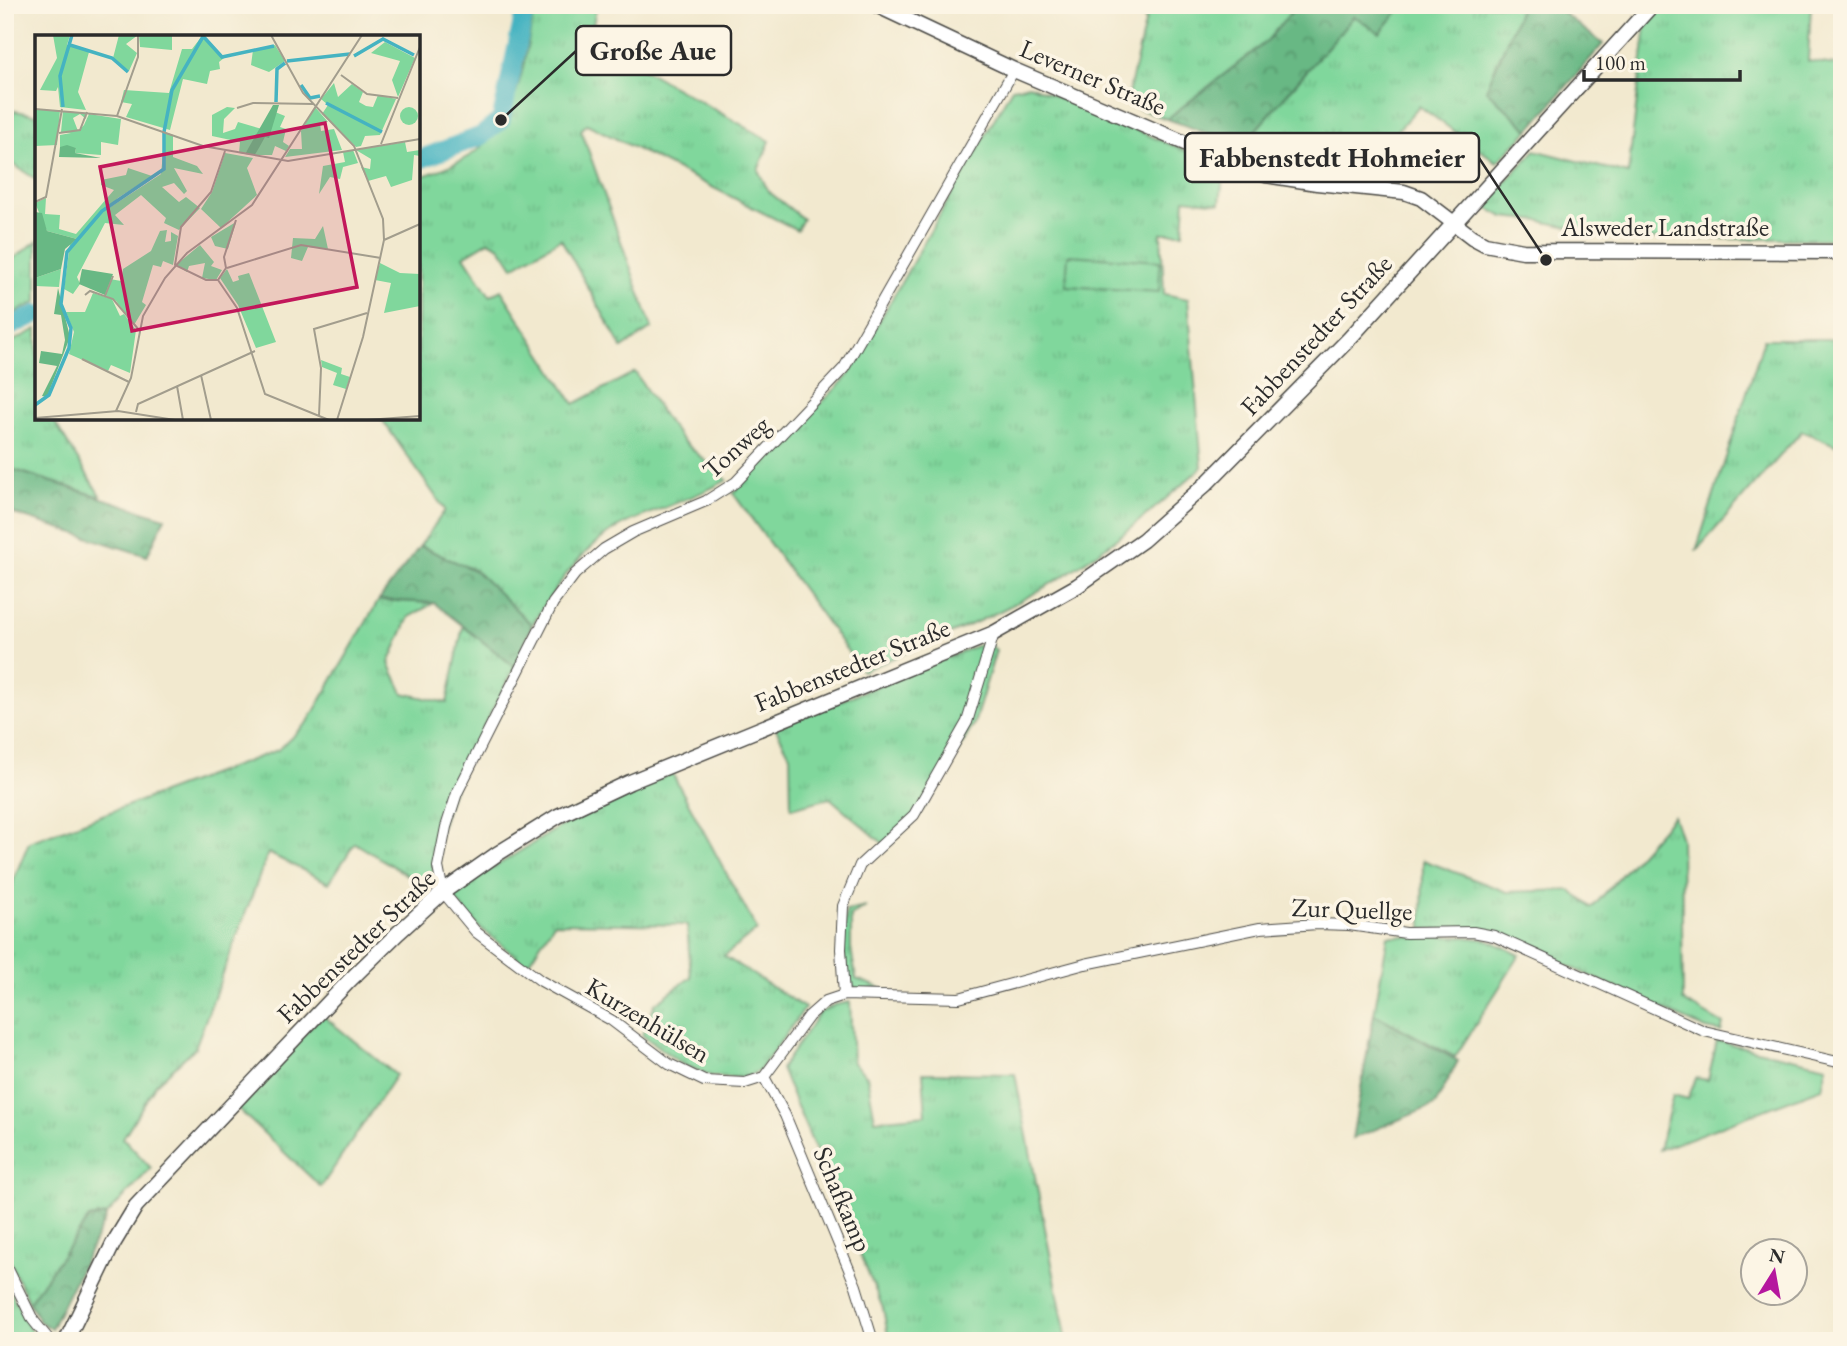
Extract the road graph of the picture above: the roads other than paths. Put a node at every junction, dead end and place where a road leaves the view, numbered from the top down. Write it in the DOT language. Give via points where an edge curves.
graph roads {
  1 [pos="876,5"];
  2 [pos="1652,5"];
  3 [pos="1014,71"];
  4 [pos="1454,222"];
  5 [pos="1842,252"];
  6 [pos="994,633"];
  7 [pos="443,892"];
  8 [pos="844,995"];
  9 [pos="1842,1063"];
  10 [pos="764,1077"];
  11 [pos="5,1263"];
  12 [pos="50,1341"];
  13 [pos="66,1341"];
  14 [pos="873,1341"];
  1 -- 3 [label="street, Leverner Straße"];
  2 -- 4 [label="street, Fabbenstedter Straße"];
  3 -- 4 [label="street, Leverner Straße" via="1266,175 1404,192 1421,198"];
  3 -- 7 [label="street, Tonweg" via="844,368 736,482 604,549 575,574 553,603 457,793 438,867"];
  4 -- 5 [label="street, Alsweder Landstraße" via="1485,244 1522,251"];
  4 -- 6 [label="street, Fabbenstedter Straße" via="1349,339 1206,485 1143,540 1077,586"];
  6 -- 7 [label="street, Fabbenstedter Straße" via="630,782 558,816"];
  6 -- 8 [label="street" via="967,722 914,815 860,865 843,906"];
  7 -- 10 [label="street, Kurzenhülsen" via="476,932 541,981 611,1020 669,1064 704,1081 745,1083"];
  7 -- 13 [label="street, Fabbenstedter Straße" via="349,981 136,1206"];
  8 -- 9 [label="street, Zur Quellge" via="959,998 1085,964 1260,928 1318,924 1406,933 1473,932 1494,936 1704,1031"];
  8 -- 10 [label="street" via="826,1001 808,1016"];
  10 -- 14 [label="street, Schafkamp" via="785,1115 856,1286"];
  11 -- 12 [label="street" via="33,1320"];
}
